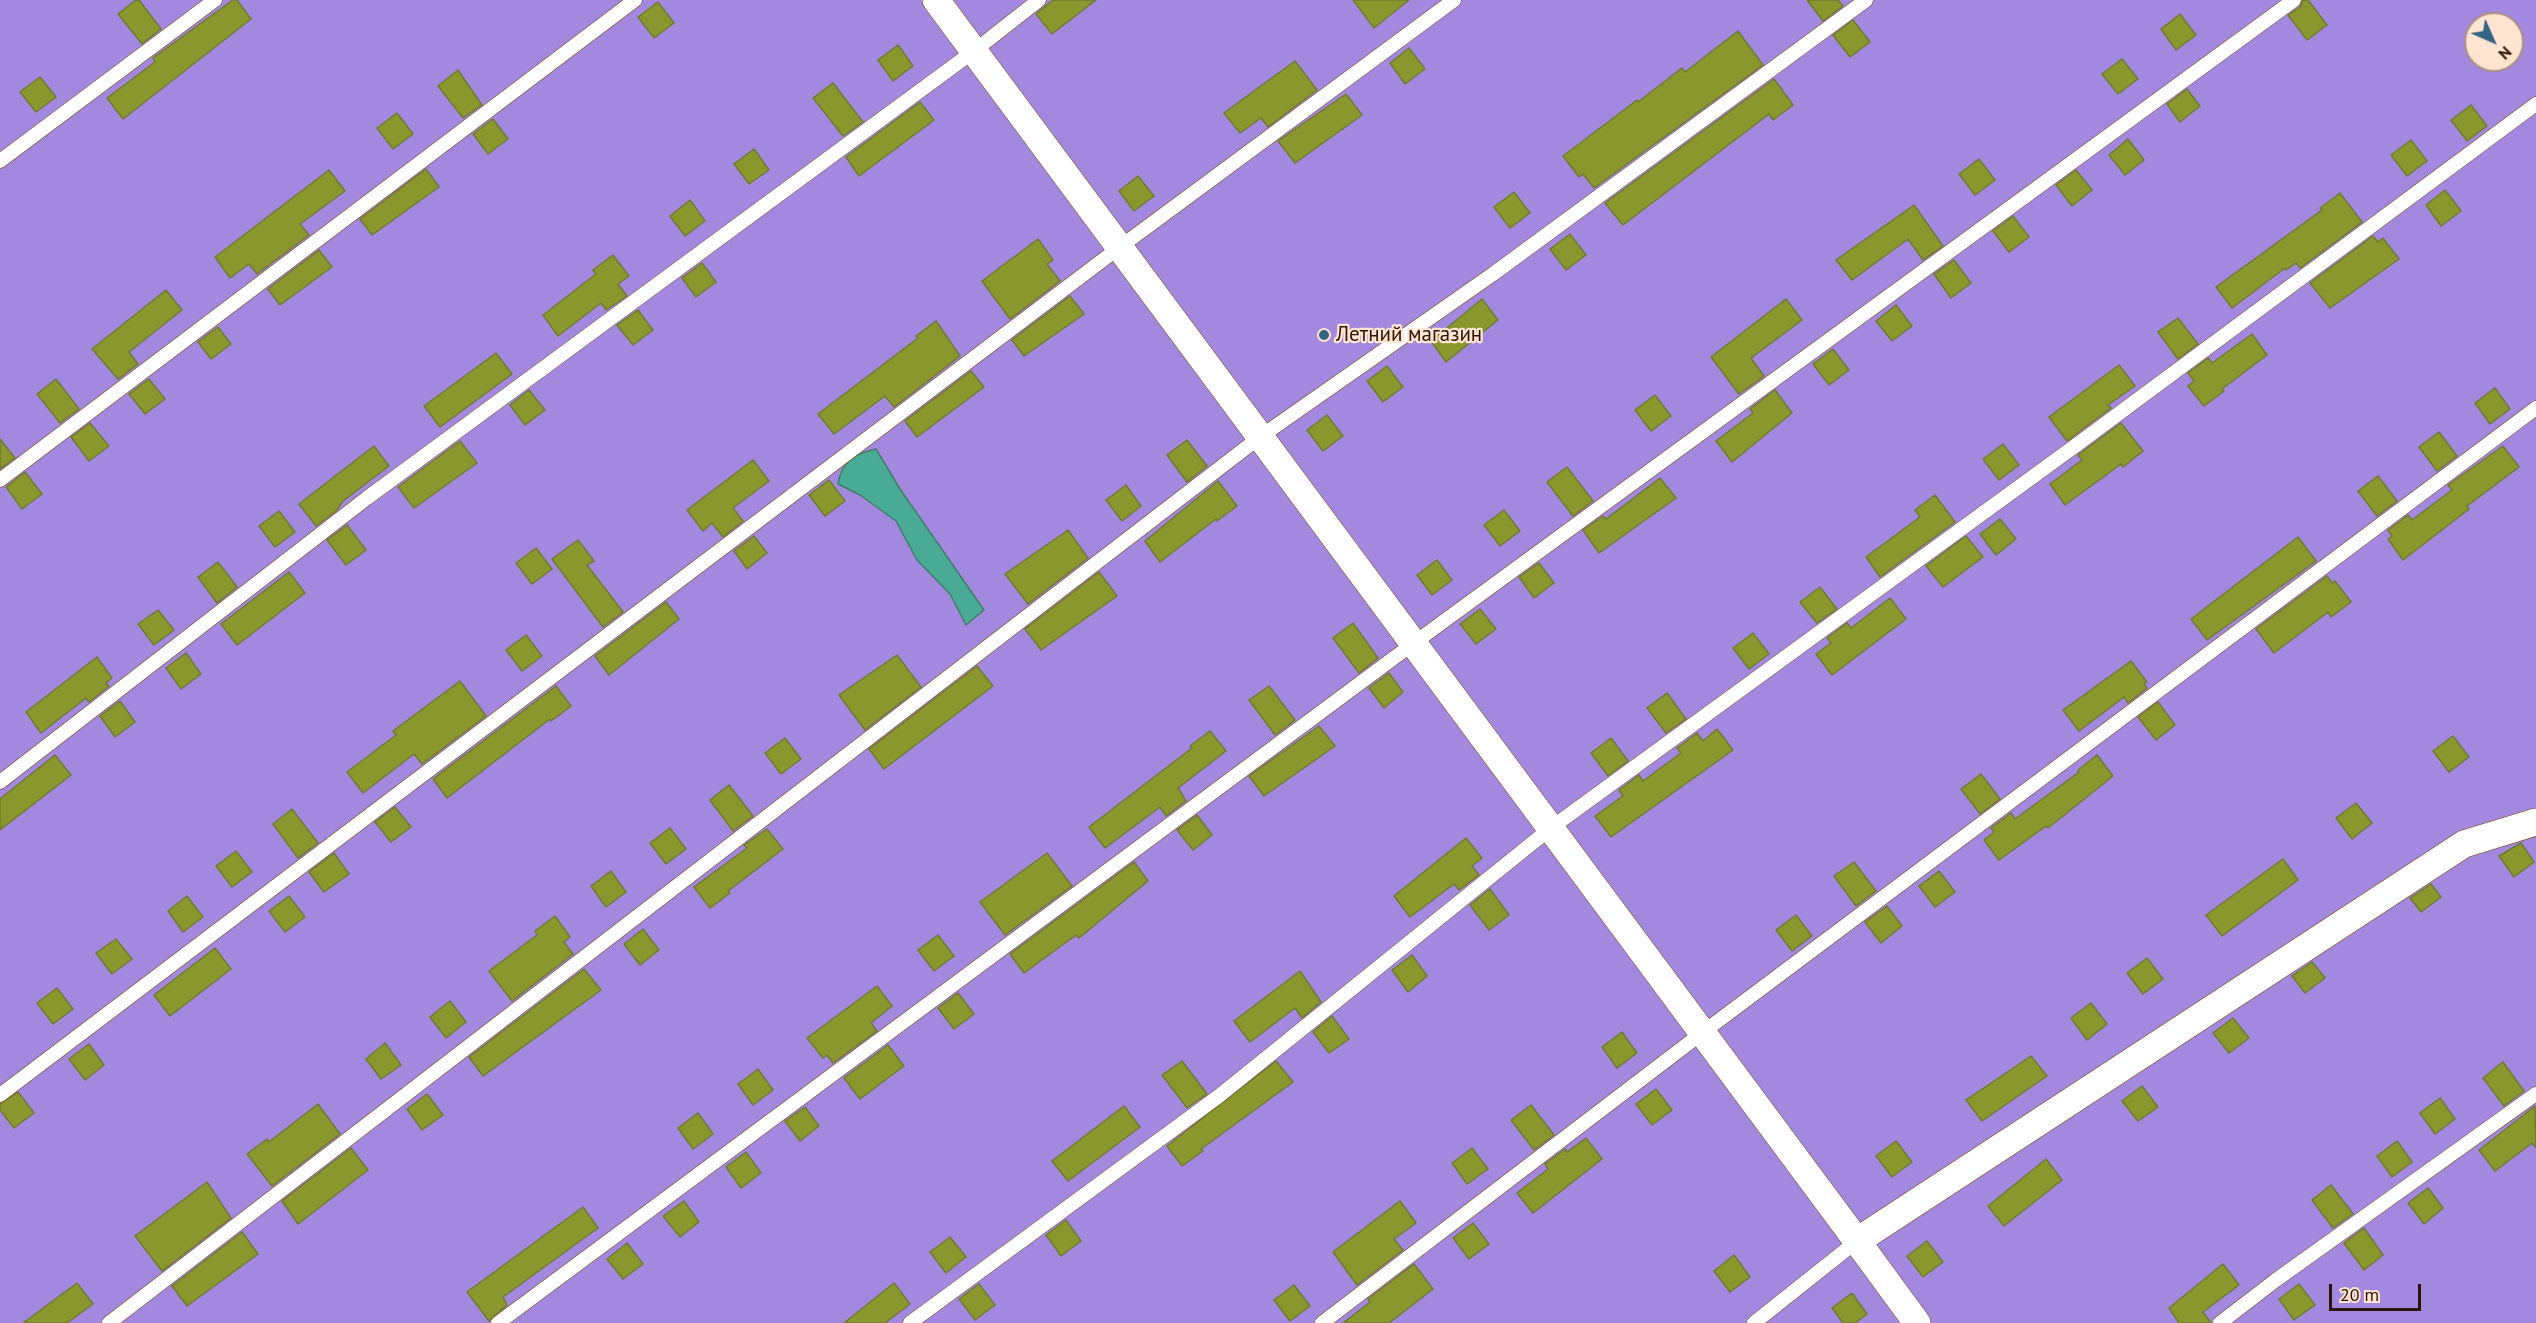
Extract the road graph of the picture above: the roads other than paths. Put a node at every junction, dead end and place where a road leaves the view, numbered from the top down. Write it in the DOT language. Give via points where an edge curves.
graph roads {
  1 [pos="214,0"];
  2 [pos="635,0"];
  3 [pos="936,0"];
  4 [pos="1039,0"];
  5 [pos="1454,0"];
  6 [pos="1866,0"];
  7 [pos="2294,0"];
  8 [pos="974,51"];
  9 [pos="2536,104"];
  10 [pos="0,161"];
  11 [pos="1120,247"];
  12 [pos="2536,408"];
  13 [pos="1260,437"];
  14 [pos="0,480"];
  15 [pos="1414,644"];
  16 [pos="0,782"];
  17 [pos="2536,822"];
  18 [pos="1551,828"];
  19 [pos="1702,1033"];
  20 [pos="2536,1094"];
  21 [pos="0,1095"];
  22 [pos="1857,1241"];
  23 [pos="109,1323"];
  24 [pos="498,1323"];
  25 [pos="910,1323"];
  26 [pos="1322,1323"];
  27 [pos="1754,1323"];
  28 [pos="1917,1323"];
  29 [pos="2220,1323"];
  1 -- 10 [label="lane"];
  2 -- 14 [label="lane"];
  3 -- 8 [label="street"];
  4 -- 8 [label="lane"];
  5 -- 11 [label="lane"];
  6 -- 13 [label="lane" via="1502,267"];
  7 -- 15 [label="lane"];
  8 -- 11 [label="street"];
  8 -- 16 [label="lane" via="367,498"];
  9 -- 18 [label="lane"];
  11 -- 13 [label="street"];
  11 -- 21 [label="lane"];
  12 -- 19 [label="lane"];
  13 -- 15 [label="street"];
  13 -- 23 [label="lane"];
  15 -- 18 [label="street"];
  15 -- 24 [label="lane"];
  17 -- 22 [label="street" via="2464,844"];
  18 -- 19 [label="street"];
  18 -- 25 [label="lane" via="1219,1096"];
  19 -- 22 [label="street"];
  19 -- 26 [label="lane"];
  20 -- 29 [label="lane"];
  22 -- 27 [label="lane"];
  22 -- 28 [label="street"];
}
